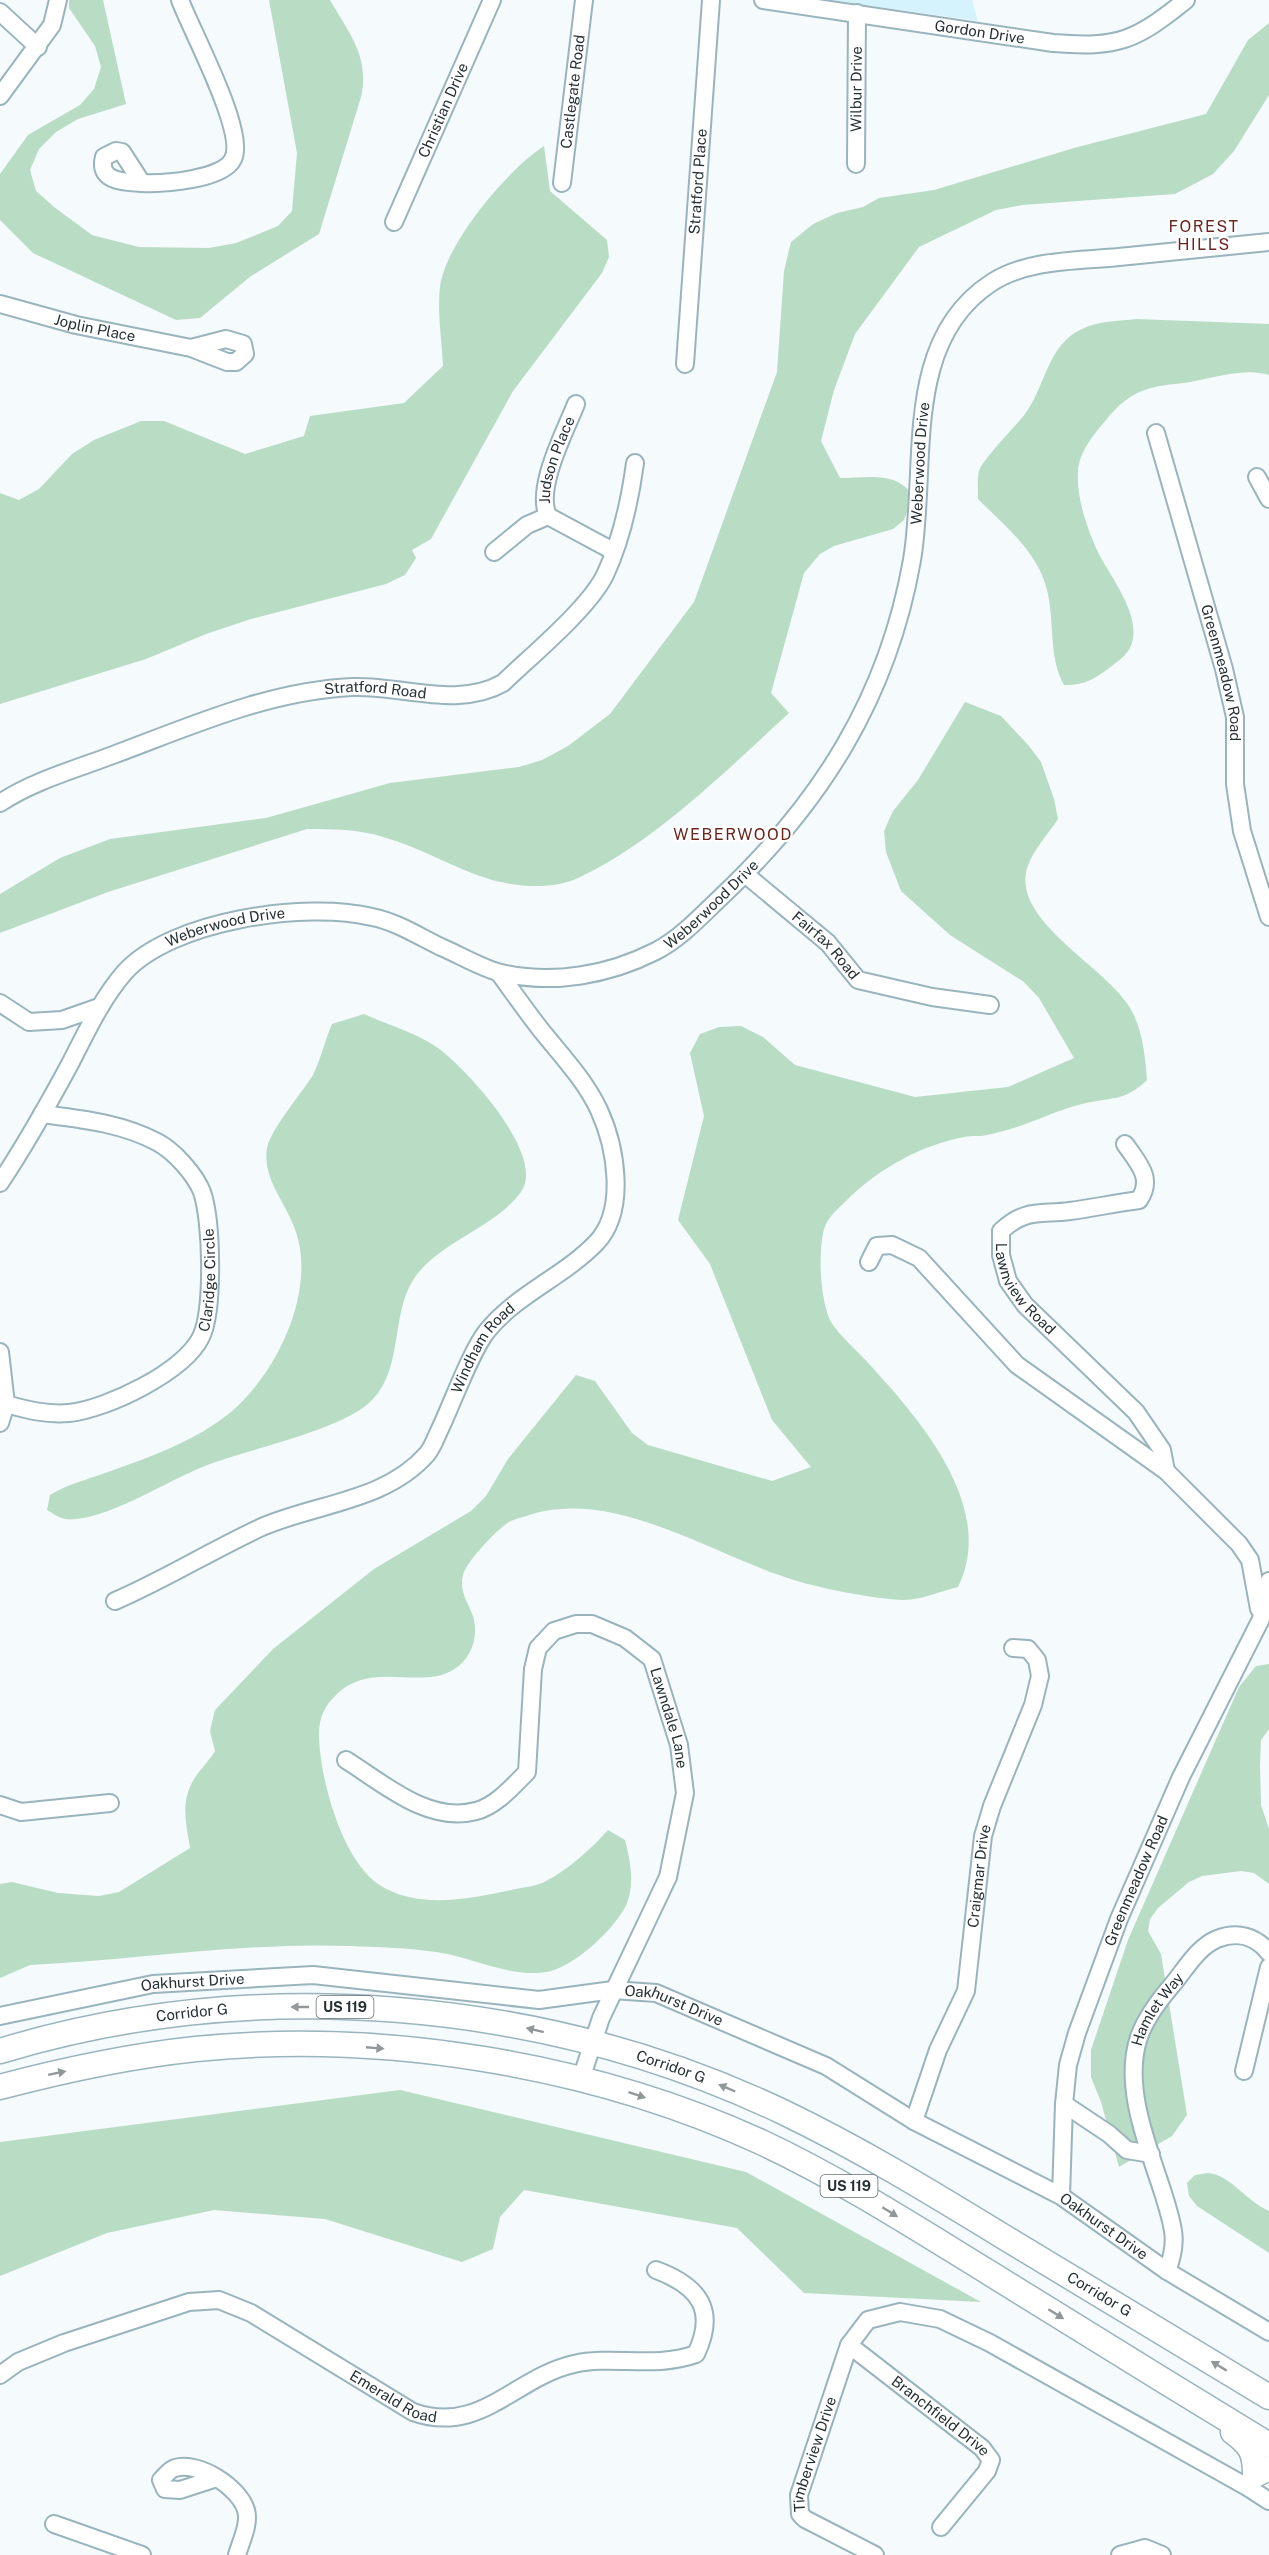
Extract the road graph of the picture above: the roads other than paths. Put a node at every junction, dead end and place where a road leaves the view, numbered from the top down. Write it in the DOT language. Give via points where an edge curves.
graph roads {
  1 [pos="58,0"];
  2 [pos="180,0"];
  3 [pos="492,0"];
  4 [pos="584,0"];
  5 [pos="711,0"];
  6 [pos="763,0"];
  7 [pos="1186,0"];
  8 [pos="0,12"];
  9 [pos="857,13"];
  10 [pos="38,47"];
  11 [pos="0,96"];
  12 [pos="856,164"];
  13 [pos="142,183"];
  14 [pos="562,183"];
  15 [pos="394,222"];
  16 [pos="1269,242"];
  17 [pos="0,304"];
  18 [pos="191,348"];
  19 [pos="685,364"];
  20 [pos="576,404"];
  21 [pos="1156,433"];
  22 [pos="635,463"];
  23 [pos="1257,477"];
  24 [pos="1269,499"];
  25 [pos="548,516"];
  26 [pos="612,551"];
  27 [pos="494,552"];
  28 [pos="0,802"];
  29 [pos="745,874"];
  30 [pos="1269,917"];
  31 [pos="499,973"];
  32 [pos="0,1003"];
  33 [pos="990,1005"];
  34 [pos="99,1007"];
  35 [pos="42,1114"];
  36 [pos="1125,1144"];
  37 [pos="0,1183"];
  38 [pos="868,1262"];
  39 [pos="0,1352"];
  40 [pos="6,1404"];
  41 [pos="0,1423"];
  42 [pos="1166,1472"];
  43 [pos="1269,1581"];
  44 [pos="115,1600"];
  45 [pos="1261,1619"];
  46 [pos="1013,1648"];
  47 [pos="346,1760"];
  48 [pos="110,1803"];
  49 [pos="0,1805"];
  50 [pos="1269,1953"];
  51 [pos="1269,1967"];
  52 [pos="613,1990"];
  53 [pos="0,2016"];
  54 [pos="592,2043"];
  55 [pos="0,2051"];
  56 [pos="1244,2071"];
  57 [pos="581,2079"];
  58 [pos="0,2087"];
  59 [pos="1064,2104"];
  60 [pos="914,2121"];
  61 [pos="774,2149"];
  62 [pos="1151,2154"];
  63 [pos="1061,2196"];
  64 [pos="656,2270"];
  65 [pos="1167,2271"];
  66 [pos="1269,2332"];
  67 [pos="1095,2338"];
  68 [pos="849,2345"];
  69 [pos="1187,2348"];
  70 [pos="0,2375"];
  71 [pos="1269,2397"];
  72 [pos="1269,2445"];
  73 [pos="1258,2477"];
  74 [pos="217,2478"];
  75 [pos="1269,2501"];
  76 [pos="54,2524"];
  77 [pos="941,2527"];
  78 [pos="142,2555"];
  79 [pos="237,2555"];
  80 [pos="875,2555"];
  81 [pos="1120,2555"];
  82 [pos="1162,2555"];
  1 -- 10 [label="street" via="52,25"];
  2 -- 13 [label="street" via="218,86 235,151 233,160 219,171 162,184"];
  3 -- 15 [label="street, Christian Drive"];
  4 -- 14 [label="street, Castlegate Road"];
  5 -- 19 [label="street, Stratford Place"];
  6 -- 9 [label="street, Gordon Drive"];
  7 -- 9 [label="street, Gordon Drive" via="1149,29 1122,41 1092,46"];
  8 -- 10 [label="street"];
  9 -- 12 [label="street, Wilbur Drive"];
  10 -- 11 [label="street"];
  16 -- 29 [label="street, Weberwood Drive" via="1037,266 997,279 964,302 943,332 929,374 912,560 879,678 843,752 793,822"];
  17 -- 18 [label="street, Joplin Place" via="76,325"];
  20 -- 25 [label="street, Judson Place" via="546,486 543,506"];
  21 -- 30 [label="street, Greenmeadow Road" via="1224,669 1235,717 1235,784 1242,831"];
  22 -- 26 [label="street, Stratford Road" via="631,492"];
  23 -- 24 [label="street"];
  25 -- 26 [label="street"];
  25 -- 27 [label="street" via="527,525"];
  26 -- 28 [label="street, Stratford Road" via="605,575 589,599 503,683 486,692 463,696 353,687 254,703 64,773"];
  29 -- 31 [label="street, Weberwood Drive" via="660,950 601,973 550,978"];
  29 -- 33 [label="street, Fairfax Road" via="828,943 858,980 932,998"];
  31 -- 34 [label="street, Weberwood Drive" via="401,926 371,916 329,912 268,914 168,941 127,969"];
  31 -- 44 [label="street, Windham Road" via="599,1110 615,1164 617,1194 606,1232 572,1265 525,1295 496,1320 484,1335 429,1451 407,1474 381,1489 263,1527 157,1583"];
  32 -- 34 [label="street" via="29,1022 62,1020"];
  34 -- 35 [label="street, Weberwood Drive"];
  35 -- 37 [label="street, Weberwood Drive"];
  35 -- 40 [label="street, Claridge Circle" via="103,1122 158,1142 186,1167 202,1191 208,1226 209,1302 201,1337 186,1356 161,1376 117,1399 70,1413 34,1412"];
  36 -- 42 [label="street, Lawnview Road" via="1147,1178 1146,1190 1139,1200 1067,1211 1036,1211 1001,1231 1001,1255 1008,1281 1026,1305 1136,1412 1162,1450"];
  38 -- 42 [label="street, Lawnview Road" via="877,1246 892,1245 919,1258 1017,1365"];
  39 -- 40 [label="street"];
  40 -- 41 [label="street"];
  42 -- 45 [label="street, Lawnview Road" via="1239,1544 1250,1560"];
  43 -- 45 [label="street, Greenmeadow Road"];
  45 -- 59 [label="street, Greenmeadow Road" via="1180,1777 1119,1919 1077,2033 1068,2065"];
  46 -- 60 [label="street, Craigmar Drive" via="1028,1649 1037,1660 1040,1676 1033,1705 983,1836 966,1991 938,2050"];
  47 -- 52 [label="street, Lawndale Lane" via="400,1795 441,1814 477,1811 499,1798 527,1772 533,1669 538,1648 555,1631 592,1624 625,1638 652,1659 669,1704 685,1793 668,1877"];
  48 -- 49 [label="street" via="21,1812"];
  50 -- 62 [label="street, Hamlet Way" via="1260,1941 1245,1935 1226,1935 1206,1944 1157,2003 1139,2037 1133,2076"];
  51 -- 56 [label="street"];
  52 -- 53 [label="street, Oakhurst Drive" via="538,2000 313,1974 153,1984"];
  52 -- 54 [label="street, Lawndale Lane"];
  52 -- 60 [label="street, Oakhurst Drive" via="656,1993 826,2066"];
  54 -- 55 [label="highway, Corridor G / US 119, one-way" via="512,2025 373,2008 277,2007 143,2018"];
  54 -- 57 [label="street, Lawndale Lane"];
  69 -- 54 [label="highway, Corridor G / US 119, one-way" via="833,2137 720,2085"];
  58 -- 57 [label="highway, US 119, one-way" via="124,2059 197,2049 338,2045 493,2061"];
  57 -- 61 [label="highway, US 119, one-way" via="657,2101"];
  59 -- 62 [label="street" via="1127,2150"];
  59 -- 63 [label="street, Greenmeadow Road"];
  60 -- 63 [label="street, Oakhurst Drive"];
  61 -- 67 [label="highway, US 119, one-way" via="843,2183"];
  61 -- 69 [label="highway" via="784,2137 813,2138 1168,2350"];
  62 -- 65 [label="street, Hamlet Way" via="1172,2224 1175,2251"];
  63 -- 65 [label="street, Oakhurst Drive"];
  64 -- 70 [label="street, Emerald Road" via="677,2277 693,2290 705,2312 706,2334 696,2354 677,2361 577,2363 539,2377 486,2409 452,2419 413,2412 251,2313 219,2300 189,2302 64,2343 18,2362"];
  65 -- 66 [label="street, Oakhurst Drive"];
  67 -- 72 [label="highway, US 119"];
  67 -- 73 [label="highway" via="1249,2444"];
  68 -- 73 [label="street, Timberview Drive" via="868,2320 900,2312 940,2319"];
  68 -- 77 [label="street, Branchfield Drive" via="982,2448 991,2460 987,2471"];
  68 -- 80 [label="street, Timberview Drive" via="798,2504 805,2519"];
  71 -- 69 [label="highway, Corridor G / US 119, one-way"];
  73 -- 75 [label="street, Timberview Drive"];
  74 -- 79 [label="street" via="240,2498 246,2511"];
  76 -- 78 [label="street"];
  81 -- 82 [label="street" via="1145,2548"];
}
